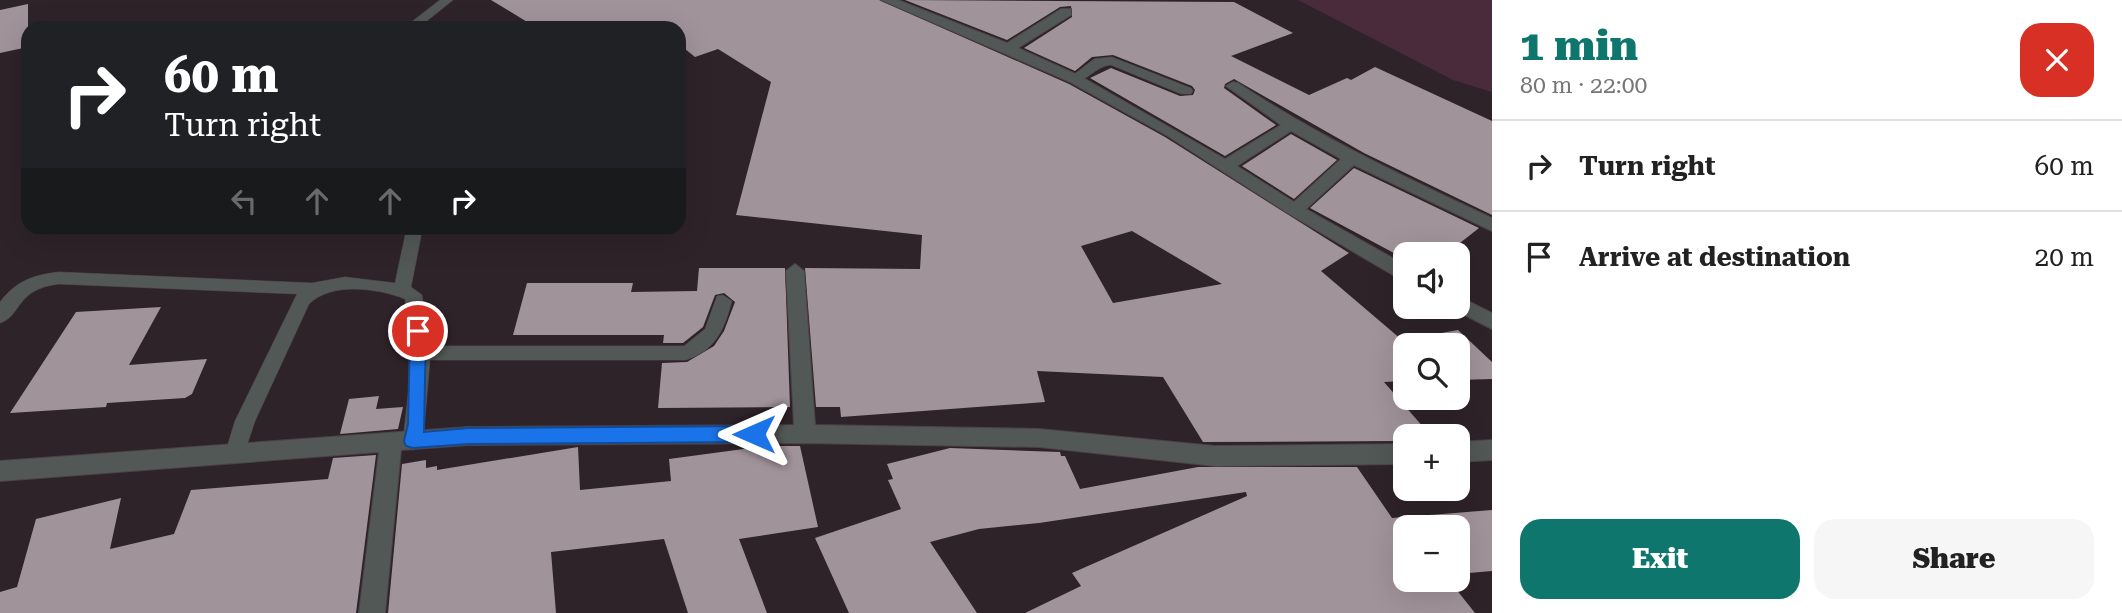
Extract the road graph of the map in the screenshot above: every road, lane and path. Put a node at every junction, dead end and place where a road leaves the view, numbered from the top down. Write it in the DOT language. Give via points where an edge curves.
graph roads {
  1 [pos="447,0"];
  2 [pos="887,0"];
  3 [pos="1066,12"];
  4 [pos="419,21"];
  5 [pos="1008,48"];
  6 [pos="1075,79"];
  7 [pos="1233,86"];
  8 [pos="1186,92"];
  9 [pos="1291,125"];
  10 [pos="1352,158"];
  11 [pos="1224,166"];
  12 [pos="1295,210"];
  13 [pos="1492,225"];
  14 [pos="412,235"];
  15 [pos="1393,266"];
  16 [pos="795,271"];
  17 [pos="314,289"];
  18 [pos="402,289"];
  19 [pos="723,300"];
  20 [pos="1470,310"];
  21 [pos="0,316"];
  22 [pos="1492,323"];
  23 [pos="419,353"];
  24 [pos="805,434"];
  25 [pos="402,441"];
  26 [pos="1492,450"];
  27 [pos="1470,451"];
  28 [pos="235,454"];
  29 [pos="1393,454"];
  30 [pos="0,471"];
  31 [pos="372,613"];
  1 -- 4 [label="lane"];
  2 -- 5 [label="street"];
  3 -- 5 [label="street"];
  5 -- 6 [label="street"];
  6 -- 8 [label="lane" via="1099,62 1112,61"];
  6 -- 11 [label="street"];
  7 -- 9 [label="street"];
  9 -- 10 [label="street"];
  9 -- 11 [label="street"];
  10 -- 12 [label="street"];
  10 -- 13 [label="street"];
  11 -- 12 [label="street"];
  12 -- 15 [label="street"];
  14 -- 18 [label="lane"];
  16 -- 24 [label="street"];
  17 -- 18 [label="lane" via="326,284"];
  17 -- 21 [label="lane" via="73,277 34,280 17,289"];
  17 -- 28 [label="lane" via="302,300 245,421"];
  18 -- 23 [label="lane" via="413,296"];
  19 -- 23 [label="lane" via="713,333 703,346 686,353"];
  20 -- 22 [label="street"];
  23 -- 25 [label="lane" via="416,424"];
  24 -- 25 [label="street" via="468,436"];
  24 -- 29 [label="street" via="1039,438 1215,456"];
  25 -- 28 [label="street"];
  25 -- 31 [label="street"];
  26 -- 27 [label="street"];
  28 -- 30 [label="street"];
}
